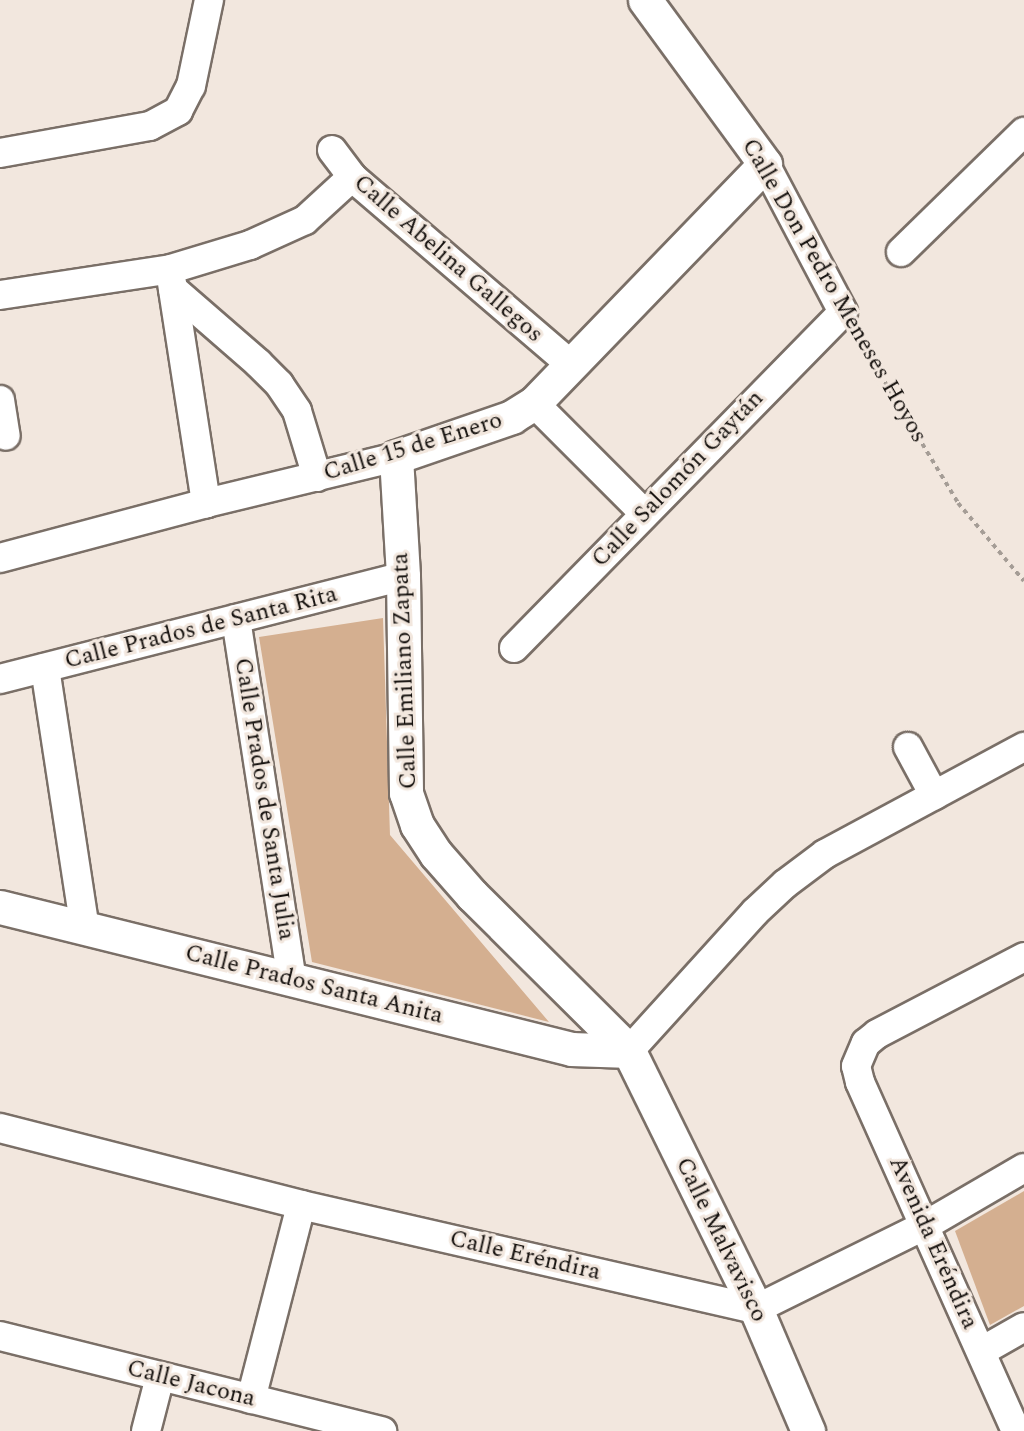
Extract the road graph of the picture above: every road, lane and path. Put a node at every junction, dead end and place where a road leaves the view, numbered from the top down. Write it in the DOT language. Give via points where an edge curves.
graph roads {
  1 [pos="209,0"];
  2 [pos="645,0"];
  3 [pos="1024,132"];
  4 [pos="332,150"];
  5 [pos="0,153"];
  6 [pos="765,164"];
  7 [pos="352,177"];
  8 [pos="901,252"];
  9 [pos="172,279"];
  10 [pos="0,295"];
  11 [pos="843,312"];
  12 [pos="569,363"];
  13 [pos="0,400"];
  14 [pos="534,402"];
  15 [pos="6,436"];
  16 [pos="396,457"];
  17 [pos="317,477"];
  18 [pos="206,504"];
  19 [pos="644,513"];
  20 [pos="0,558"];
  21 [pos="403,576"];
  22 [pos="1024,581"];
  23 [pos="236,619"];
  24 [pos="514,648"];
  25 [pos="45,668"];
  26 [pos="0,679"];
  27 [pos="908,747"];
  28 [pos="1024,747"];
  29 [pos="934,795"];
  30 [pos="0,907"];
  31 [pos="85,929"];
  32 [pos="1024,957"];
  33 [pos="292,979"];
  34 [pos="629,1051"];
  35 [pos="0,1128"];
  36 [pos="1024,1168"];
  37 [pos="301,1205"];
  38 [pos="926,1225"];
  39 [pos="756,1309"];
  40 [pos="1024,1327"];
  41 [pos="0,1336"];
  42 [pos="982,1351"];
  43 [pos="160,1377"];
  44 [pos="251,1399"];
  45 [pos="346,1427"];
  46 [pos="146,1431"];
  47 [pos="382,1431"];
  48 [pos="808,1431"];
  49 [pos="1016,1431"];
  1 -- 5 [label="street" via="191,86 178,111 150,126"];
  2 -- 6 [label="street, Calle Don Pedro Meneses Hoyos"];
  3 -- 8 [label="street"];
  4 -- 7 [label="street, Calle Abelina Gallegos"];
  6 -- 11 [label="street, Calle Don Pedro Meneses Hoyos"];
  6 -- 12 [label="street, Calle 15 de Enero"];
  7 -- 9 [label="street" via="305,219 283,232"];
  7 -- 12 [label="street, Calle Abelina Gallegos"];
  9 -- 10 [label="street"];
  9 -- 17 [label="street" via="279,384 297,411"];
  9 -- 18 [label="street"];
  11 -- 19 [label="street, Calle Salomón Gaytán"];
  11 -- 22 [label="path, Calle Don Pedro Meneses Hoyos" via="958,503"];
  12 -- 14 [label="street, Calle 15 de Enero" via="553,386"];
  13 -- 15 [label="street"];
  14 -- 16 [label="street, Calle 15 de Enero" via="512,417"];
  14 -- 19 [label="street"];
  16 -- 17 [label="street, Calle 15 de Enero"];
  16 -- 21 [label="street, Calle Emiliano Zapata"];
  17 -- 18 [label="street, Calle 15 de Enero"];
  18 -- 20 [label="street, Calle 15 de Enero"];
  19 -- 24 [label="street, Calle Salomón Gaytán"];
  21 -- 23 [label="street, Calle Prados de Santa Rita"];
  21 -- 34 [label="street, Calle Emiliano Zapata" via="405,782 417,825 472,895"];
  23 -- 25 [label="street, Calle Prados de Santa Rita"];
  23 -- 33 [label="street, Calle Prados de Santa Julia"];
  25 -- 26 [label="street, Calle Prados de Santa Rita"];
  25 -- 31 [label="street"];
  27 -- 29 [label="street"];
  28 -- 29 [label="street"];
  29 -- 34 [label="street" via="825,854 785,884"];
  30 -- 31 [label="street, Calle Prados Santa Anita"];
  31 -- 33 [label="street, Calle Prados Santa Anita"];
  32 -- 38 [label="street, Avenida Eréndira" via="877,1034 859,1054 856,1066 860,1082"];
  33 -- 34 [label="street, Calle Prados Santa Anita" via="572,1049"];
  34 -- 39 [label="street, Calle Malvavisco"];
  35 -- 37 [label="street, Calle Eréndira"];
  36 -- 38 [label="street"];
  37 -- 39 [label="street, Calle Eréndira"];
  37 -- 44 [label="street"];
  38 -- 39 [label="street"];
  38 -- 42 [label="street, Avenida Eréndira"];
  39 -- 48 [label="street, Calle Malvavisco"];
  40 -- 42 [label="street"];
  41 -- 43 [label="street, Calle Jacona"];
  42 -- 49 [label="street, Avenida Eréndira"];
  43 -- 44 [label="street, Calle Jacona"];
  43 -- 46 [label="street"];
  44 -- 45 [label="street, Calle Jacona"];
  45 -- 47 [label="street, Calle Jacona"];
}
